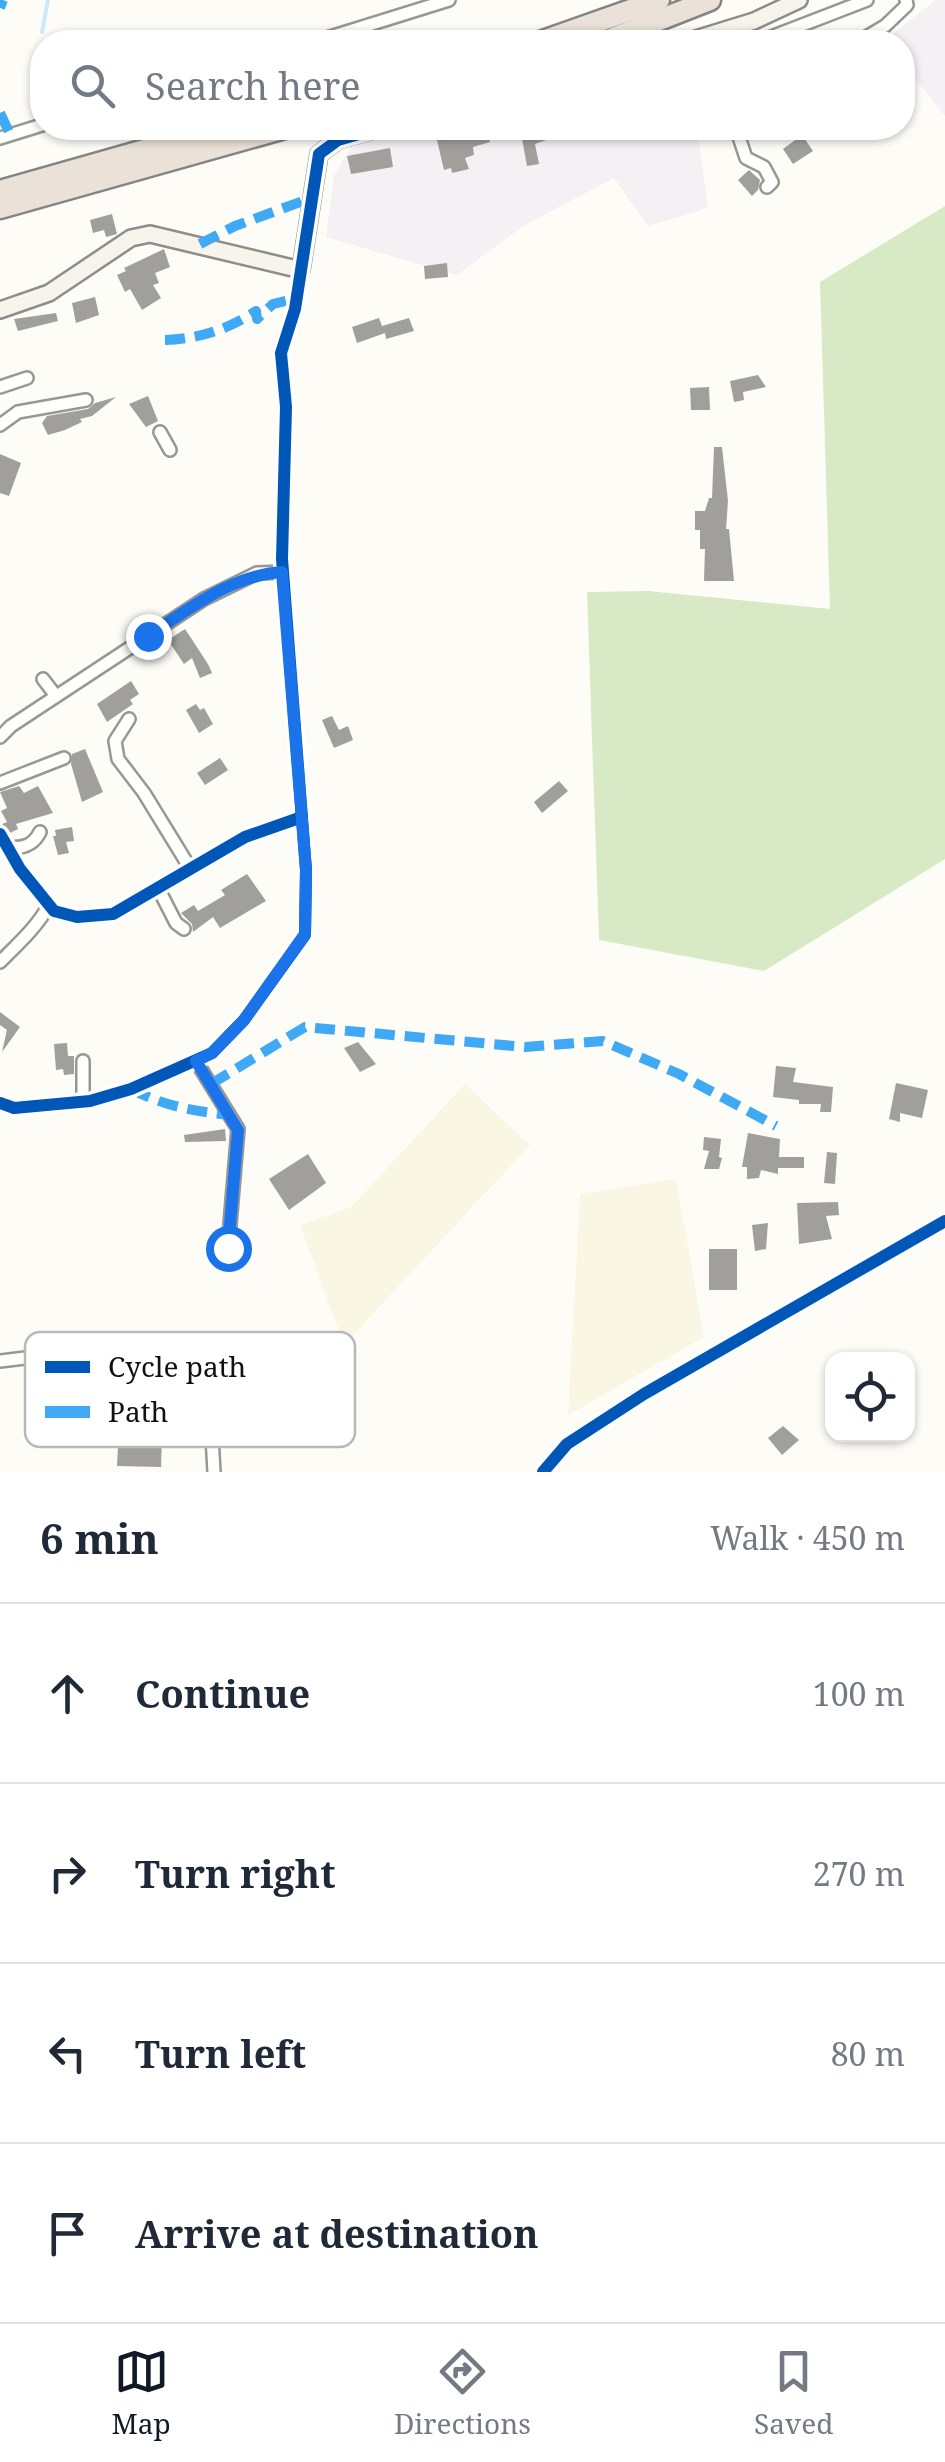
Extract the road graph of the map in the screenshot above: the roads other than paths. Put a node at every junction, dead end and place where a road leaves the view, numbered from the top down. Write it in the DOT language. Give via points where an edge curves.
graph roads {
  1 [pos="450,0"];
  2 [pos="659,0"];
  3 [pos="710,0"];
  4 [pos="799,0"];
  5 [pos="867,0"];
  6 [pos="906,0"];
  7 [pos="353,30"];
  8 [pos="574,30"];
  9 [pos="634,30"];
  10 [pos="725,30"];
  11 [pos="791,30"];
  12 [pos="878,30"];
  13 [pos="30,129"];
  14 [pos="0,138"];
  15 [pos="180,140"];
  16 [pos="242,140"];
  17 [pos="338,140"];
  18 [pos="740,140"];
  19 [pos="767,188"];
  20 [pos="0,191"];
  21 [pos="0,208"];
  22 [pos="300,270"];
  23 [pos="0,310"];
  24 [pos="27,378"];
  25 [pos="0,387"];
  26 [pos="86,400"];
  27 [pos="0,425"];
  28 [pos="160,432"];
  29 [pos="170,450"];
  30 [pos="282,572"];
  31 [pos="42,679"];
  32 [pos="56,696"];
  33 [pos="129,719"];
  34 [pos="0,737"];
  35 [pos="64,758"];
  36 [pos="0,783"];
  37 [pos="302,817"];
  38 [pos="40,832"];
  39 [pos="0,834"];
  40 [pos="7,847"];
  41 [pos="190,868"];
  42 [pos="158,888"];
  43 [pos="49,905"];
  44 [pos="184,929"];
  45 [pos="0,962"];
  46 [pos="83,1061"];
  47 [pos="196,1061"];
  48 [pos="84,1102"];
  49 [pos="0,1103"];
  50 [pos="945,1221"];
  51 [pos="228,1248"];
  52 [pos="25,1358"];
  53 [pos="0,1361"];
  54 [pos="213,1447"];
  55 [pos="214,1472"];
  56 [pos="542,1472"];
  1 -- 7 [label="street"];
  2 -- 8 [label="highway"];
  3 -- 9 [label="highway"];
  4 -- 10 [label="street"];
  5 -- 11 [label="street"];
  6 -- 12 [label="street"];
  13 -- 14 [label="street"];
  15 -- 20 [label="highway"];
  16 -- 21 [label="highway"];
  17 -- 22 [label="street" via="319,154"];
  18 -- 19 [label="street" via="746,158 764,167 772,182"];
  22 -- 23 [label="street" via="150,234 130,238 49,294"];
  22 -- 30 [label="street" via="282,354"];
  24 -- 25 [label="street"];
  26 -- 27 [label="street" via="18,412"];
  28 -- 29 [label="street"];
  30 -- 32 [label="street" via="257,573 204,599"];
  30 -- 37 [label="street"];
  31 -- 32 [label="street"];
  32 -- 34 [label="street"];
  33 -- 41 [label="street" via="115,741 118,759"];
  35 -- 36 [label="street"];
  37 -- 41 [label="street" via="245,837"];
  37 -- 47 [label="street" via="305,934 244,1020"];
  38 -- 40 [label="street" via="20,849"];
  39 -- 40 [label="street"];
  40 -- 43 [label="street"];
  41 -- 42 [label="street"];
  42 -- 43 [label="street" via="113,914 77,917"];
  42 -- 44 [label="street"];
  43 -- 45 [label="street" via="34,931"];
  46 -- 48 [label="street"];
  47 -- 48 [label="street"];
  47 -- 51 [label="street" via="238,1130"];
  48 -- 49 [label="street" via="14,1108"];
  50 -- 56 [label="street" via="644,1394 568,1444"];
  52 -- 53 [label="street"];
  54 -- 55 [label="street"];
}
